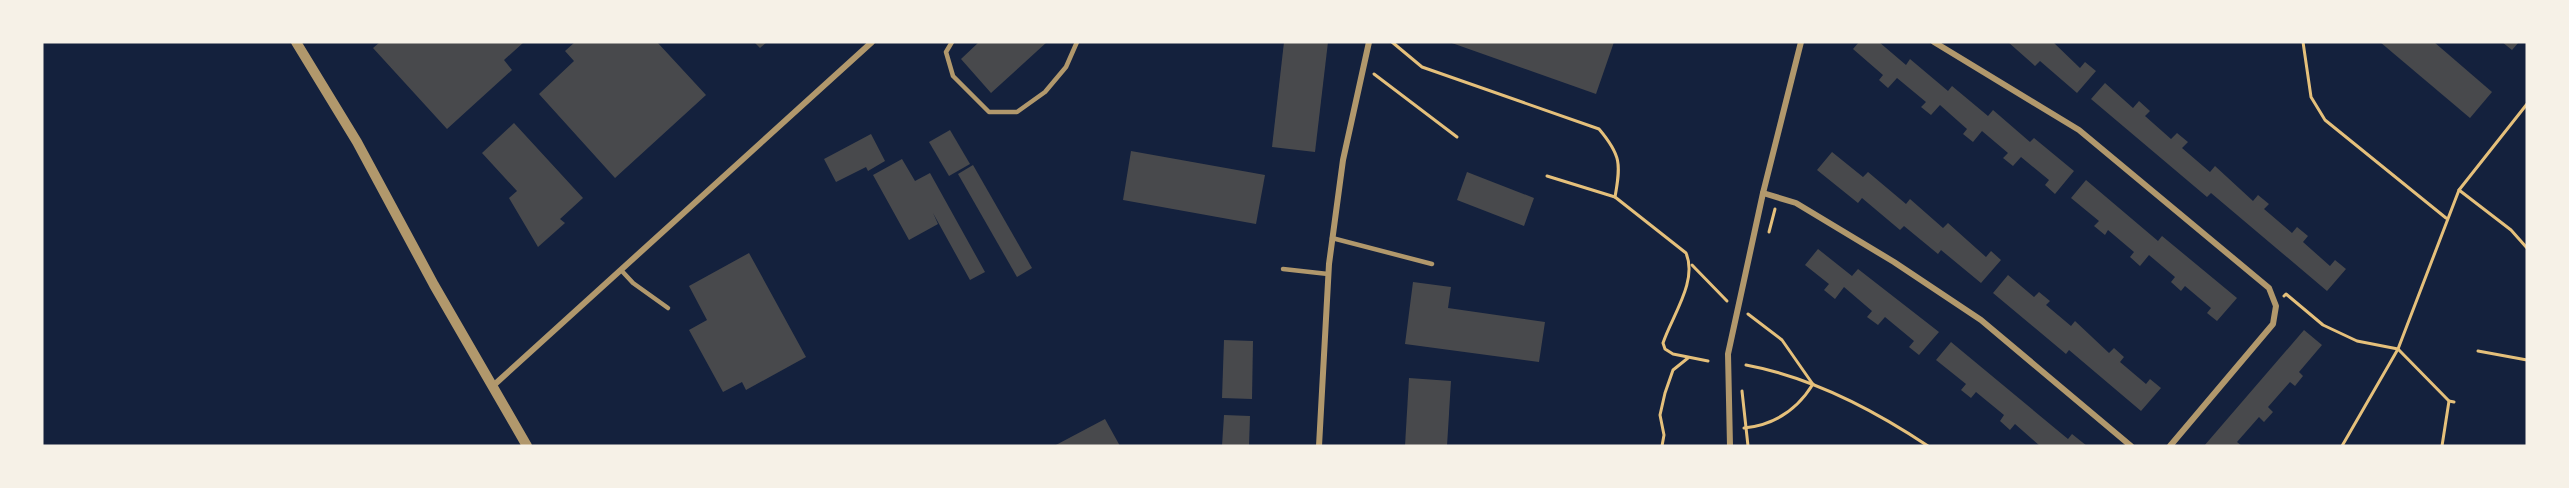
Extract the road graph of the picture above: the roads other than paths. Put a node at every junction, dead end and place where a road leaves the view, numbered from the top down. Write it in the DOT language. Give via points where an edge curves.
graph roads {
  1 [pos="296,42"];
  2 [pos="872,42"];
  3 [pos="952,42"];
  4 [pos="1077,42"];
  5 [pos="1369,42"];
  6 [pos="1801,42"];
  7 [pos="1934,42"];
  8 [pos="1763,193"];
  9 [pos="1332,238"];
  10 [pos="1432,264"];
  11 [pos="1282,269"];
  12 [pos="621,270"];
  13 [pos="1328,274"];
  14 [pos="668,308"];
  15 [pos="494,385"];
  16 [pos="527,446"];
  17 [pos="1318,446"];
  18 [pos="1730,446"];
  19 [pos="2131,446"];
  20 [pos="2170,446"];
  1 -- 15 [label="street"];
  2 -- 12 [label="street"];
  3 -- 4 [label="lane" via="946,52 953,76 989,111 1017,112 1045,92 1066,67"];
  5 -- 9 [label="street" via="1343,160"];
  6 -- 8 [label="street"];
  7 -- 20 [label="street" via="2079,130 2269,288 2276,308 2273,324"];
  8 -- 18 [label="street" via="1728,354"];
  8 -- 19 [label="street" via="1797,203 1981,320"];
  9 -- 10 [label="lane"];
  9 -- 13 [label="street"];
  11 -- 13 [label="lane"];
  12 -- 14 [label="lane"];
  12 -- 15 [label="street"];
  13 -- 17 [label="street"];
  15 -- 16 [label="street"];
}
